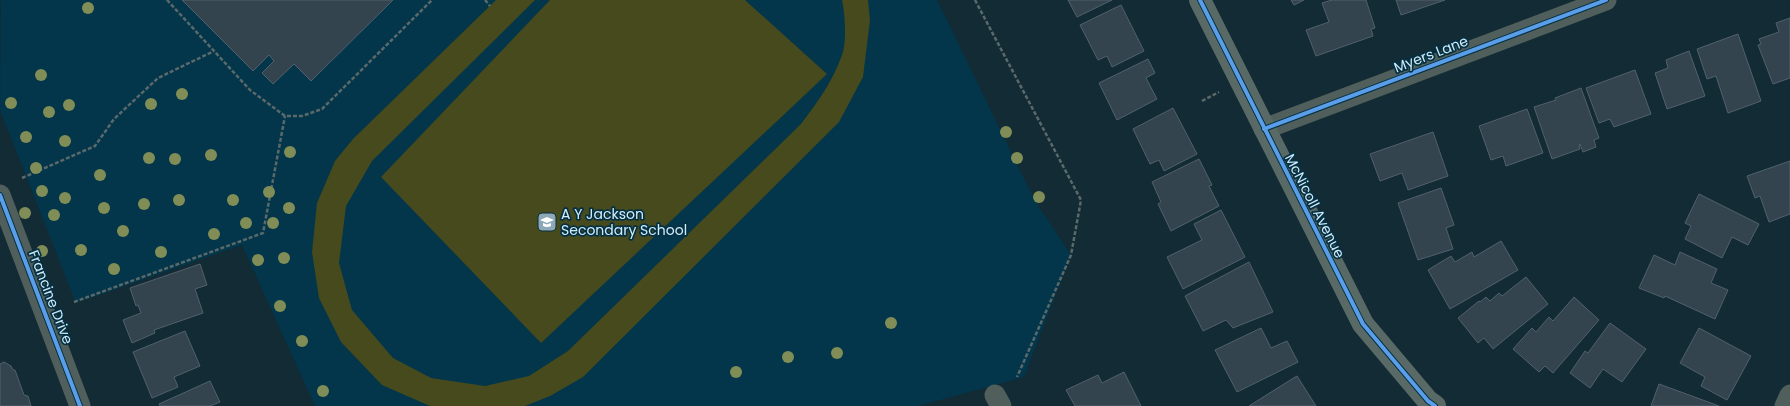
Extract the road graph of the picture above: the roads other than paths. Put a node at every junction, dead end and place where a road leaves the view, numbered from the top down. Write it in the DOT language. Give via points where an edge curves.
graph roads {
  1 [pos="1200,0"];
  2 [pos="1606,0"];
  3 [pos="1264,129"];
  4 [pos="0,196"];
  5 [pos="1790,395"];
  6 [pos="80,406"];
  7 [pos="1435,406"];
  8 [pos="1785,406"];
  1 -- 3 [label="street, McNicoll Avenue"];
  2 -- 3 [label="street, Myers Lane"];
  3 -- 7 [label="street, McNicoll Avenue" via="1363,324"];
  4 -- 6 [label="street, Francine Drive"];
  5 -- 8 [label="street"];
}
